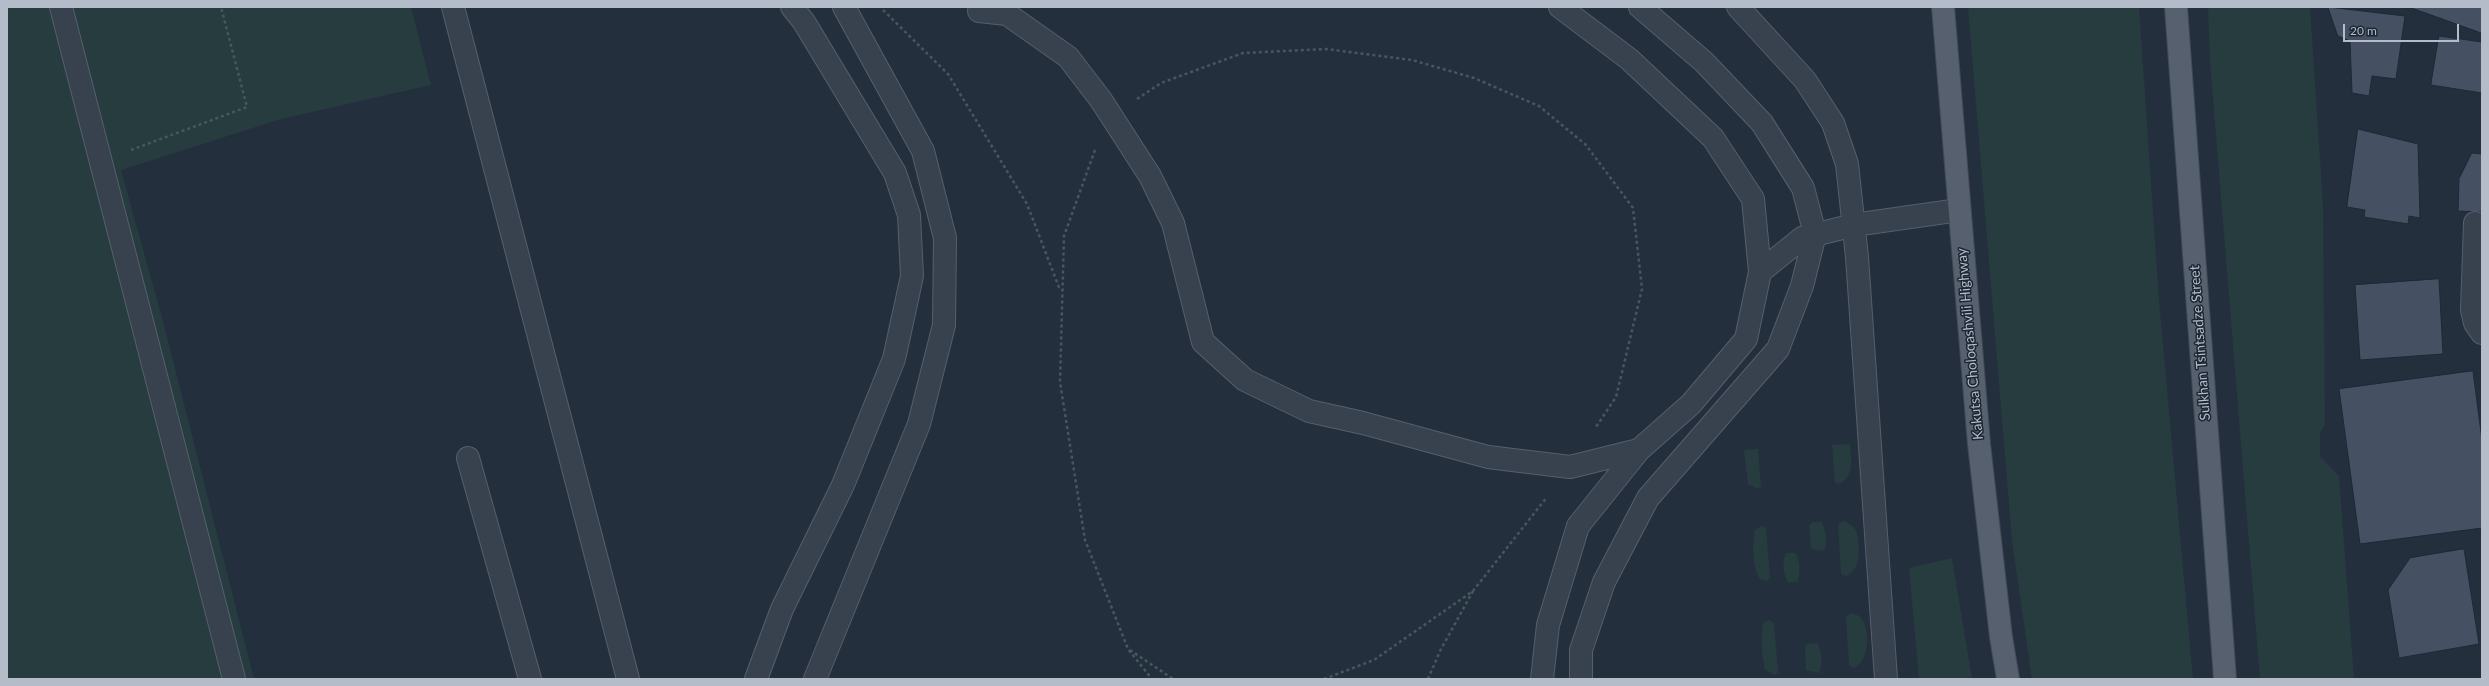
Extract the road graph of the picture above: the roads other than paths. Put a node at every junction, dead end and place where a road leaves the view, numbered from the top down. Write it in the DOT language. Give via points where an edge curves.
graph roads {
  1 [pos="61,7"];
  2 [pos="453,7"];
  3 [pos="792,7"];
  4 [pos="844,7"];
  5 [pos="1560,7"];
  6 [pos="1640,7"];
  7 [pos="1738,7"];
  8 [pos="1943,7"];
  9 [pos="2176,7"];
  10 [pos="979,11"];
  11 [pos="1959,210"];
  12 [pos="2475,223"];
  13 [pos="1854,224"];
  14 [pos="1815,234"];
  15 [pos="1760,272"];
  16 [pos="2482,333"];
  17 [pos="1639,450"];
  18 [pos="468,458"];
  19 [pos="234,679"];
  20 [pos="530,679"];
  21 [pos="628,679"];
  22 [pos="756,679"];
  23 [pos="815,679"];
  24 [pos="1542,679"];
  25 [pos="1581,679"];
  26 [pos="1886,679"];
  27 [pos="2008,679"];
  28 [pos="2225,679"];
  1 -- 19 [label="lane"];
  2 -- 21 [label="lane"];
  3 -- 22 [label="lane" via="804,22 895,172 909,215 912,276 894,359 842,485 782,609"];
  4 -- 23 [label="lane" via="922,152 945,238 944,325 919,424"];
  5 -- 15 [label="lane" via="1629,59 1713,138 1753,199"];
  6 -- 14 [label="lane" via="1704,62 1762,123 1803,188"];
  7 -- 13 [label="lane" via="1804,80 1833,123 1847,164"];
  8 -- 11 [label="main road, Kakutsa Choloqashvili Highway"];
  9 -- 28 [label="main road, Sulkhan Tsintsadze Street"];
  10 -- 17 [label="lane" via="1007,14 1068,57 1111,116 1150,176 1173,223 1203,342 1245,380 1309,411 1488,457 1570,467"];
  11 -- 13 [label="lane"];
  11 -- 27 [label="main road, Kakutsa Choloqashvili Highway" via="1979,444"];
  12 -- 16 [label="lane" via="2472,310 2475,323"];
  13 -- 14 [label="lane"];
  13 -- 26 [label="lane"];
  14 -- 15 [label="lane" via="1802,238"];
  14 -- 25 [label="lane" via="1802,286 1778,349 1648,498 1604,582 1581,650"];
  15 -- 17 [label="lane" via="1746,339 1691,404"];
  17 -- 24 [label="lane" via="1578,526 1548,625"];
  18 -- 20 [label="lane"];
}
